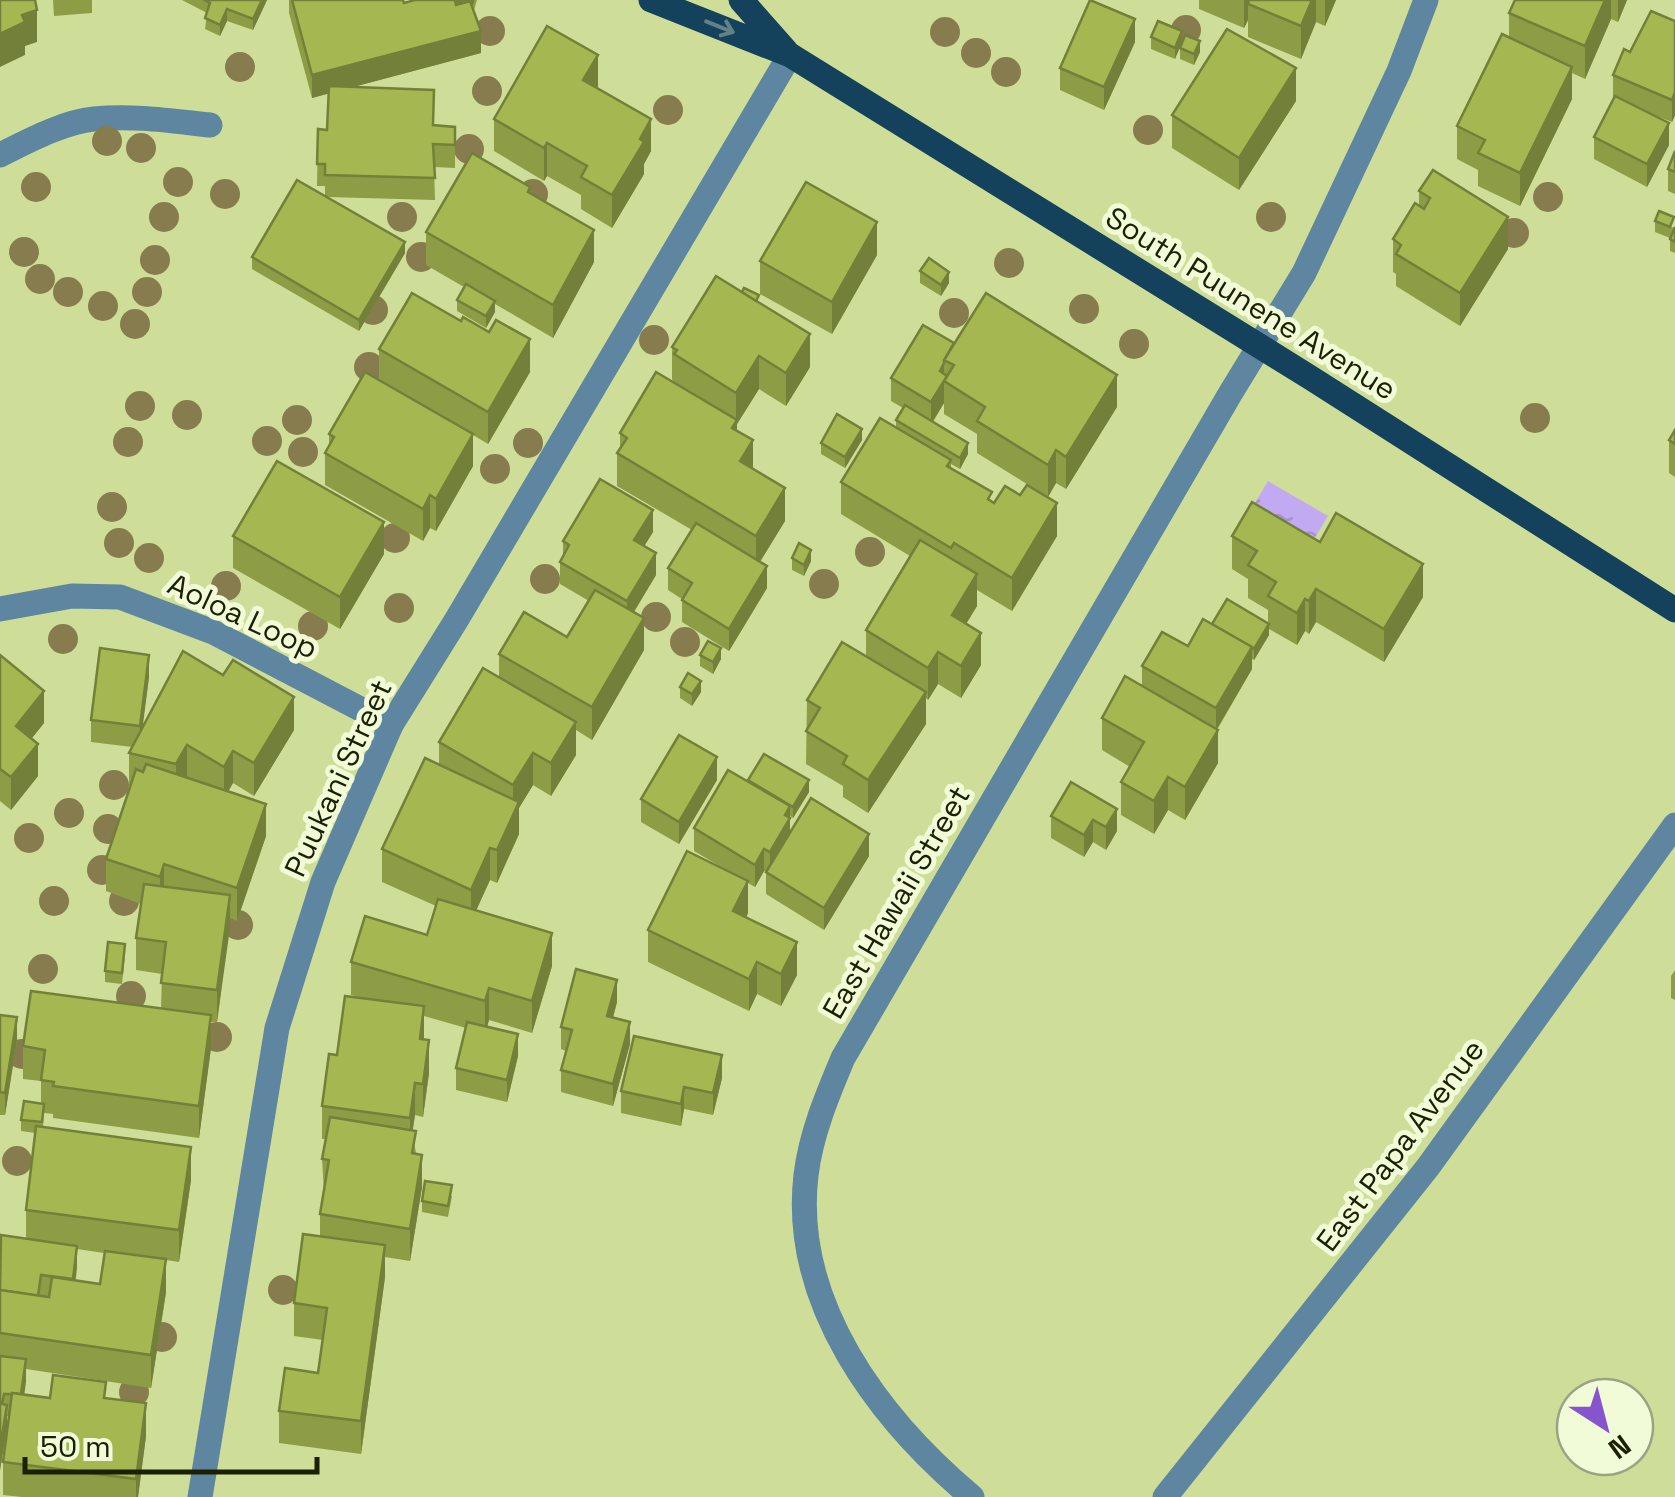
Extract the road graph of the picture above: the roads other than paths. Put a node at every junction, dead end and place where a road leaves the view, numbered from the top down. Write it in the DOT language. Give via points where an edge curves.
graph roads {
  1 [pos="651,0"];
  2 [pos="741,0"];
  3 [pos="1426,0"];
  4 [pos="790,54"];
  5 [pos="210,125"];
  6 [pos="0,154"];
  7 [pos="1261,348"];
  8 [pos="0,609"];
  9 [pos="1675,610"];
  10 [pos="392,725"];
  11 [pos="1675,824"];
  12 [pos="200,1497"];
  13 [pos="972,1497"];
  14 [pos="1165,1497"];
  1 -- 4 [label="main road, South Puunene Avenue, one-way"];
  2 -- 4 [label="main road, South Puunene Avenue"];
  3 -- 7 [label="street, East Hawaii Street" via="1338,205"];
  4 -- 7 [label="main road, South Puunene Avenue"];
  4 -- 10 [label="street, Puukani Street"];
  5 -- 6 [label="street" via="91,119"];
  7 -- 9 [label="main road, South Puunene Avenue"];
  7 -- 13 [label="street, East Hawaii Street" via="843,1058 818,1120 805,1216 808,1255 830,1324 892,1420"];
  8 -- 10 [label="street, Aoloa Loop" via="72,596 120,597 213,632"];
  10 -- 12 [label="street, Puukani Street" via="323,882 277,1028"];
  11 -- 14 [label="street, East Papa Avenue" via="1428,1167"];
}
